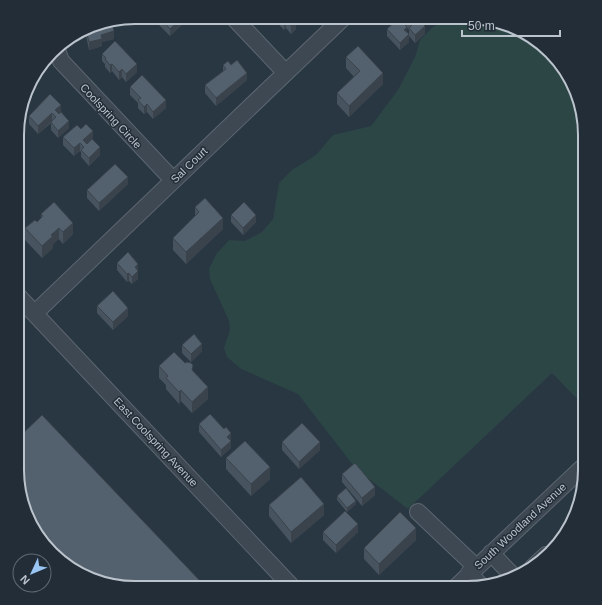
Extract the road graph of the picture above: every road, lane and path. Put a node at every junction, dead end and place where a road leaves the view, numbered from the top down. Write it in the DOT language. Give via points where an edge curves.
graph roads {
  1 [pos="240,24"];
  2 [pos="338,24"];
  3 [pos="59,54"];
  4 [pos="286,72"];
  5 [pos="173,180"];
  6 [pos="24,302"];
  7 [pos="34,313"];
  8 [pos="578,472"];
  9 [pos="418,512"];
  10 [pos="491,553"];
  11 [pos="473,570"];
  12 [pos="510,572"];
  13 [pos="478,580"];
  14 [pos="286,581"];
  15 [pos="462,581"];
  1 -- 4 [label="street"];
  2 -- 4 [label="street, Sal Court"];
  3 -- 5 [label="street, Coolspring Circle" via="61,61"];
  4 -- 5 [label="street, Sal Court"];
  5 -- 7 [label="street, Sal Court"];
  6 -- 7 [label="street, East Coolspring Avenue"];
  7 -- 14 [label="street, East Coolspring Avenue"];
  8 -- 10 [label="street, South Woodland Avenue"];
  9 -- 11 [label="street"];
  10 -- 11 [label="street, South Woodland Avenue"];
  10 -- 12 [label="street"];
  11 -- 13 [label="street"];
  11 -- 15 [label="street, South Woodland Avenue"];
}
